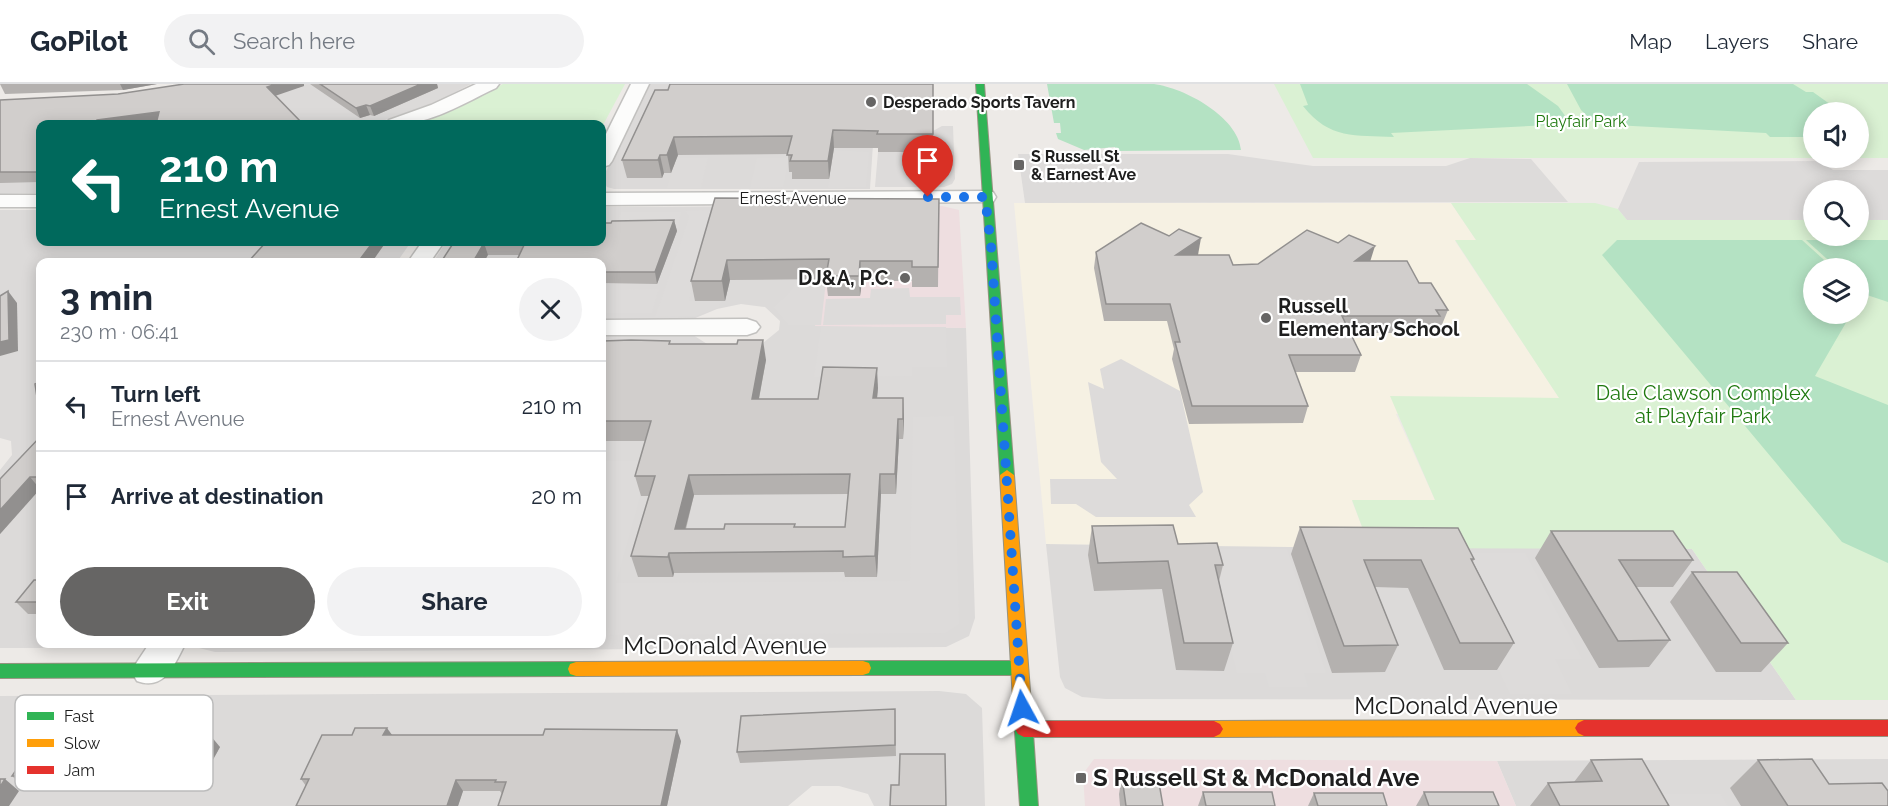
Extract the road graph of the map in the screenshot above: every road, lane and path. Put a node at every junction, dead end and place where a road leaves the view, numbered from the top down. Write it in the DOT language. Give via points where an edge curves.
graph roads {
  1 [pos="490,84"];
  2 [pos="640,84"];
  3 [pos="980,84"];
  4 [pos="407,120"];
  5 [pos="606,153"];
  6 [pos="985,197"];
  7 [pos="606,199"];
  8 [pos="0,201"];
  9 [pos="36,201"];
  10 [pos="747,327"];
  11 [pos="606,328"];
  12 [pos="159,657"];
  13 [pos="1018,668"];
  14 [pos="0,672"];
  15 [pos="1888,728"];
  16 [pos="1024,729"];
  17 [pos="1029,806"];
  1 -- 4 [label="street"];
  2 -- 5 [label="street"];
  3 -- 6 [label="street"];
  6 -- 7 [label="street, Ernest Avenue"];
  6 -- 13 [label="street"];
  8 -- 9 [label="street"];
  10 -- 11 [label="street"];
  12 -- 13 [label="street, McDonald Avenue"];
  12 -- 14 [label="street, McDonald Avenue"];
  13 -- 16 [label="street"];
  15 -- 16 [label="street, McDonald Avenue"];
  16 -- 17 [label="street"];
}
